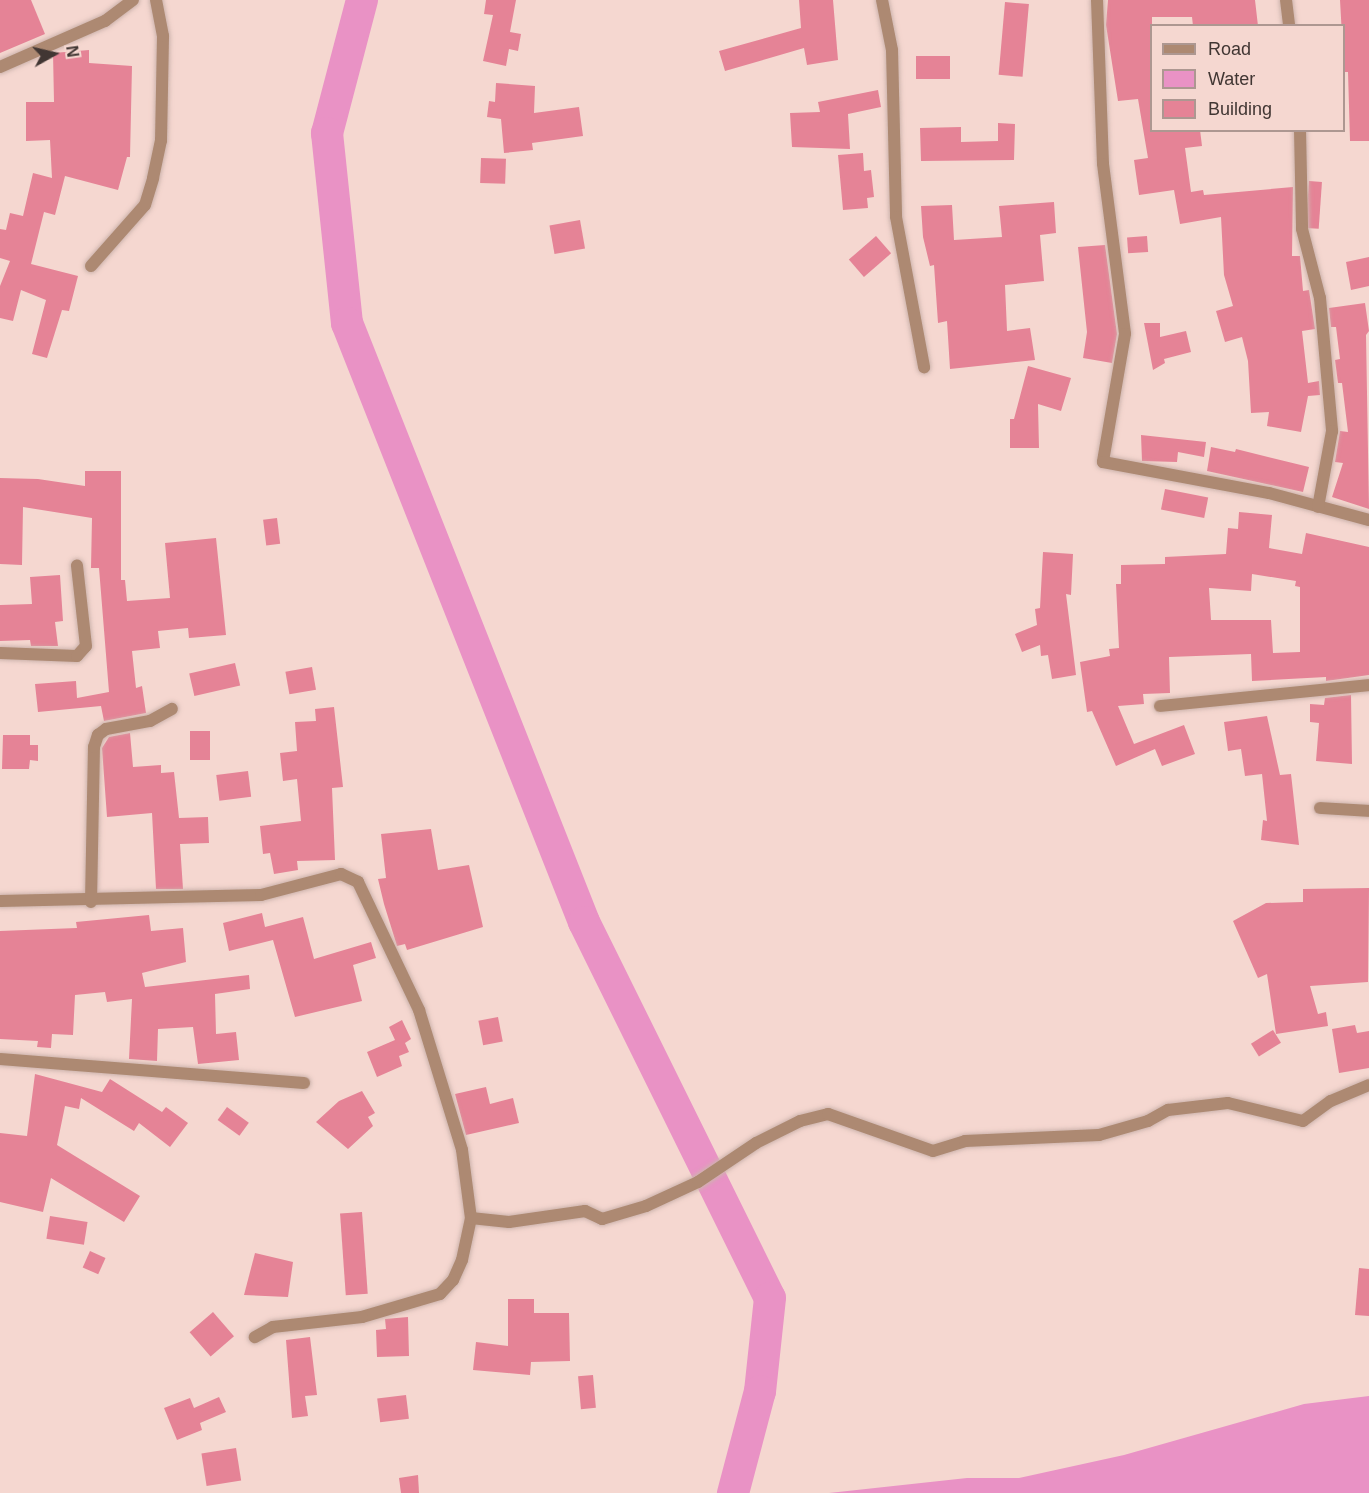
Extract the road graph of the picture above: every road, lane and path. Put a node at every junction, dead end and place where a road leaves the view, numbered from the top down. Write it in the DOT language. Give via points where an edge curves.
graph roads {
  1 [pos="133,0"];
  2 [pos="156,0"];
  3 [pos="882,0"];
  4 [pos="1097,0"];
  5 [pos="1286,0"];
  6 [pos="1289,24"];
  7 [pos="0,68"];
  8 [pos="1300,132"];
  9 [pos="91,266"];
  10 [pos="924,367"];
  11 [pos="1318,507"];
  12 [pos="1369,520"];
  13 [pos="77,566"];
  14 [pos="0,653"];
  15 [pos="1369,685"];
  16 [pos="1160,706"];
  17 [pos="172,709"];
  18 [pos="1320,808"];
  19 [pos="1369,812"];
  20 [pos="0,902"];
  21 [pos="91,902"];
  22 [pos="0,1059"];
  23 [pos="304,1083"];
  24 [pos="1369,1085"];
  25 [pos="471,1218"];
  26 [pos="255,1337"];
  1 -- 7 [label="street" via="105,21"];
  2 -- 9 [label="street" via="163,36 161,141 153,178 145,205"];
  3 -- 10 [label="street" via="892,50 896,217"];
  4 -- 11 [label="street" via="1103,164 1125,334 1103,462 1269,493"];
  5 -- 6 [label="street"];
  8 -- 11 [label="street" via="1302,229 1320,298 1332,431"];
  11 -- 12 [label="street"];
  13 -- 14 [label="street" via="86,646 77,656"];
  15 -- 16 [label="street"];
  17 -- 21 [label="street" via="150,720 106,729 98,735 93,747"];
  18 -- 19 [label="street"];
  20 -- 21 [label="street"];
  21 -- 25 [label="street" via="261,895 341,873 358,882 418,1010 442,1077 462,1150"];
  22 -- 23 [label="street"];
  24 -- 25 [label="street" via="1331,1101 1303,1121 1228,1103 1168,1110 1148,1121 1099,1135 965,1141 933,1151 828,1114 800,1121 756,1143 698,1182 646,1206 602,1219 585,1210 509,1222"];
  25 -- 26 [label="street" via="462,1260 453,1281 440,1294 362,1317 273,1327"];
}
